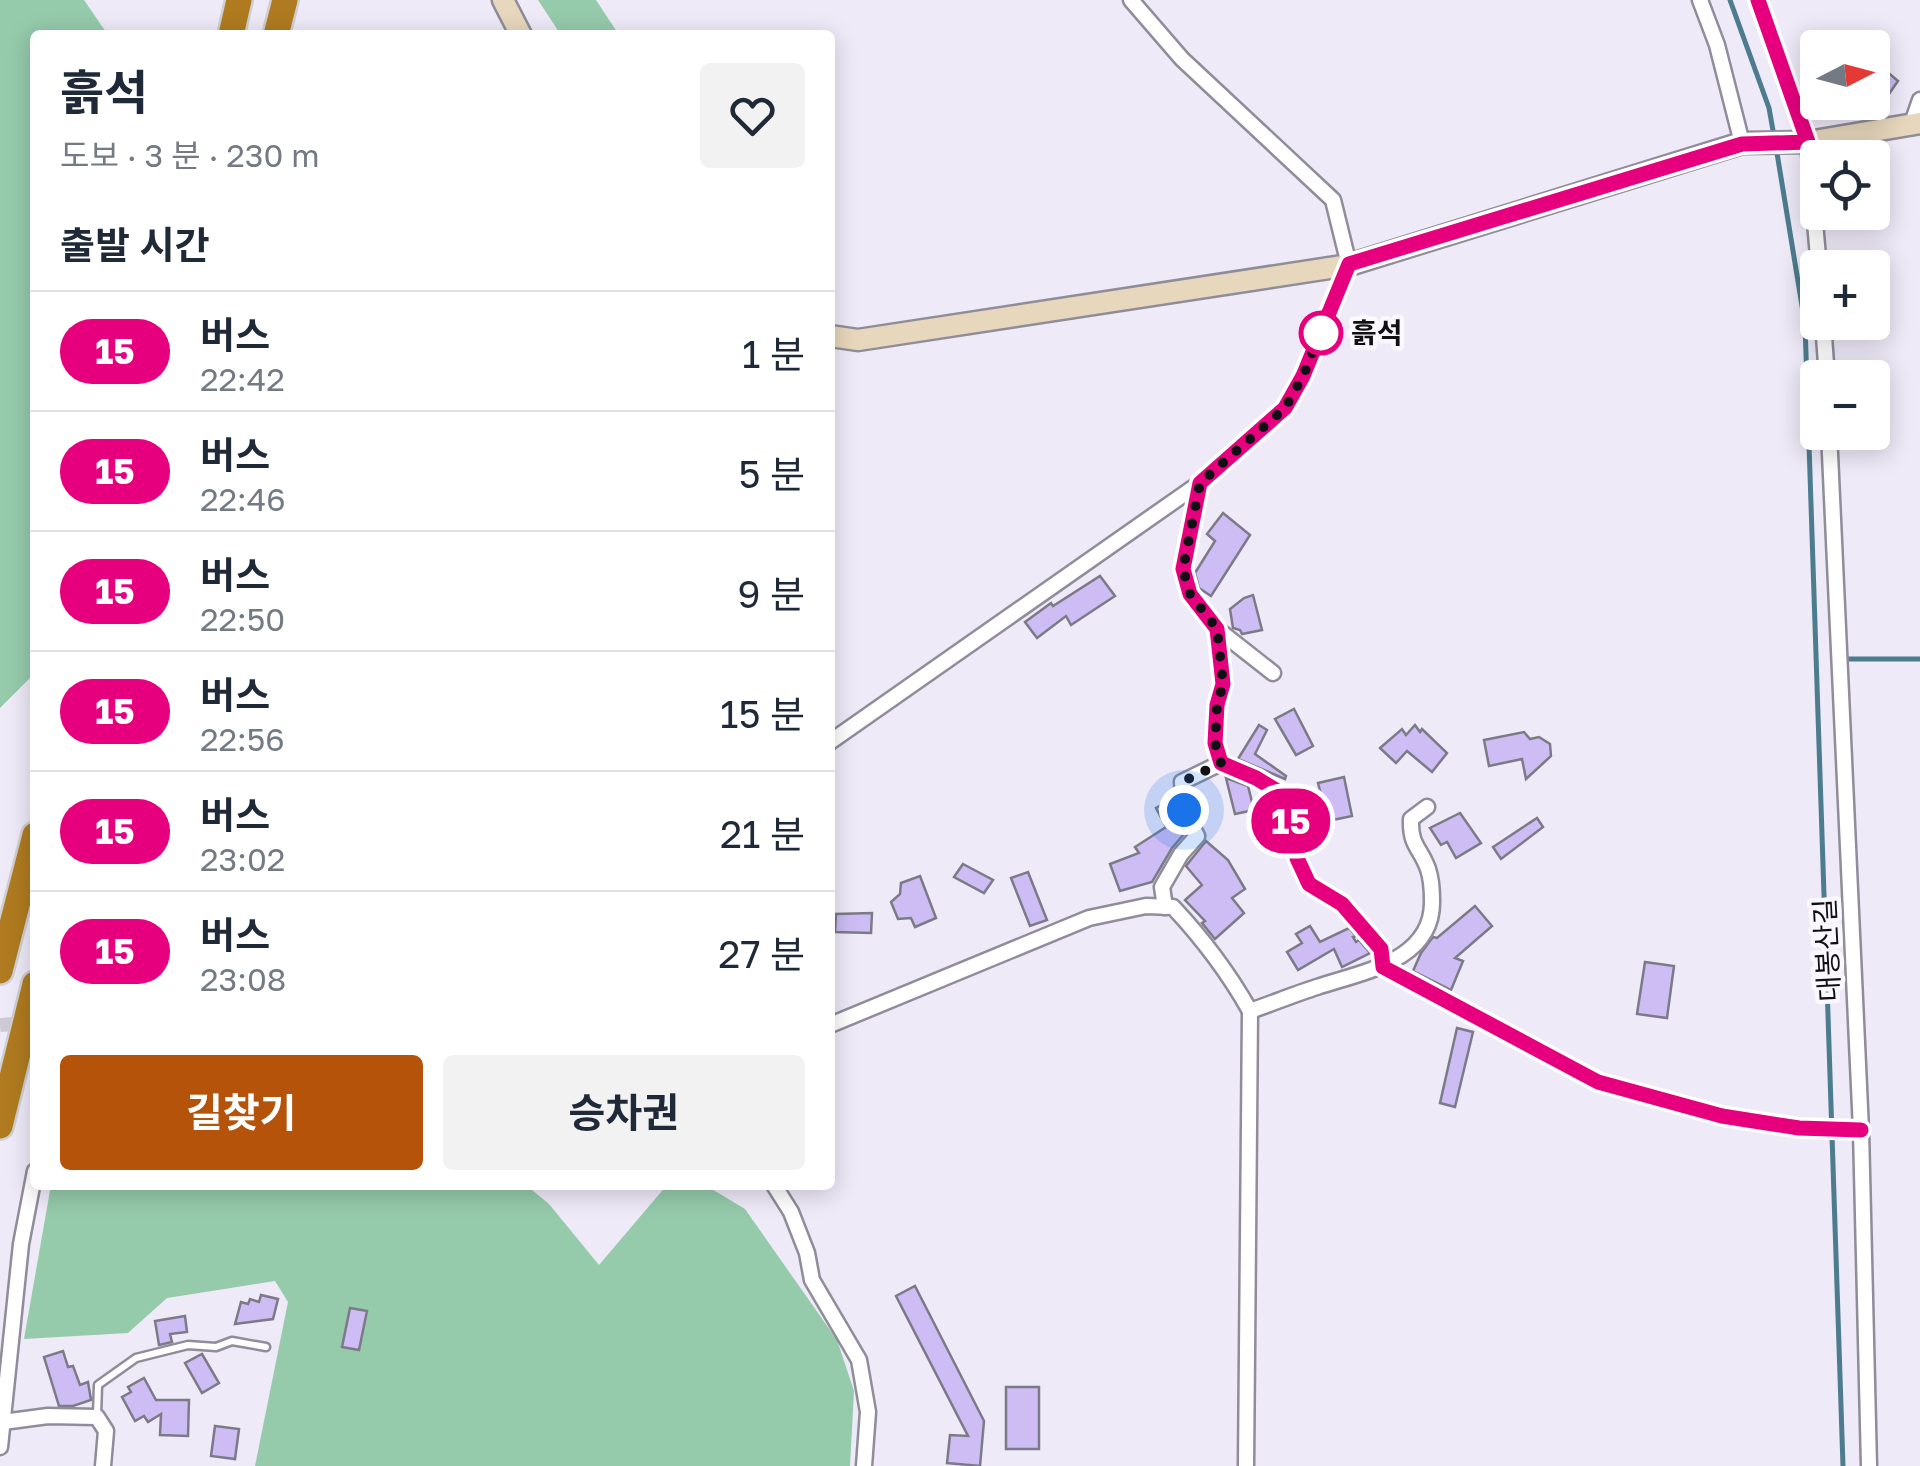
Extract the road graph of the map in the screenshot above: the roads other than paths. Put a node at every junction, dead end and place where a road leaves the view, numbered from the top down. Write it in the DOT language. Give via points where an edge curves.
graph roads {
  1 [pos="239,0"];
  2 [pos="285,0"];
  3 [pos="503,0"];
  4 [pos="1131,0"];
  5 [pos="1700,0"];
  6 [pos="1758,0"];
  7 [pos="232,30"];
  8 [pos="277,30"];
  9 [pos="519,30"];
  10 [pos="1920,100"];
  11 [pos="1916,124"];
  12 [pos="1801,140"];
  13 [pos="1815,140"];
  14 [pos="1800,142"];
  15 [pos="1752,143"];
  16 [pos="1349,264"];
  17 [pos="835,337"];
  18 [pos="1830,450"];
  19 [pos="1200,483"];
  20 [pos="1217,629"];
  21 [pos="1272,672"];
  22 [pos="835,738"];
  23 [pos="1221,763"];
  24 [pos="1428,807"];
  25 [pos="30,854"];
  26 [pos="1166,907"];
  27 [pos="1383,967"];
  28 [pos="0,971"];
  29 [pos="30,1004"];
  30 [pos="1250,1011"];
  31 [pos="835,1022"];
  32 [pos="1,1118"];
  33 [pos="1856,1130"];
  34 [pos="0,1138"];
  35 [pos="31,1190"];
  36 [pos="777,1190"];
  37 [pos="266,1347"];
  38 [pos="97,1417"];
  39 [pos="3,1422"];
  40 [pos="0,1447"];
  41 [pos="103,1466"];
  42 [pos="864,1466"];
  43 [pos="1246,1466"];
  44 [pos="1869,1466"];
  1 -- 7 [label="highway"];
  2 -- 8 [label="highway"];
  3 -- 9 [label="street"];
  4 -- 16 [label="street" via="1182,58 1333,200"];
  5 -- 15 [label="street"];
  6 -- 12 [label="street"];
  10 -- 11 [label="street"];
  11 -- 13 [label="street"];
  14 -- 15 [label="street"];
  15 -- 16 [label="street"];
  16 -- 17 [label="street" via="858,340"];
  16 -- 19 [label="street" via="1285,408"];
  18 -- 33 [label="street, 대봉산길"];
  19 -- 20 [label="street" via="1183,569 1190,594"];
  19 -- 22 [label="street"];
  20 -- 21 [label="street"];
  20 -- 23 [label="street" via="1223,684 1215,743"];
  23 -- 26 [label="street" via="1182,782 1184,810 1197,836 1162,887"];
  23 -- 27 [label="street" via="1284,795 1309,884 1342,904 1381,949"];
  24 -- 27 [label="street" via="1411,818 1410,837 1428,870 1430,924 1412,948"];
  25 -- 28 [label="highway"];
  26 -- 30 [label="street" via="1204,940"];
  26 -- 31 [label="street" via="1089,918"];
  27 -- 30 [label="street"];
  27 -- 33 [label="street" via="1598,1082 1722,1116"];
  29 -- 32 [label="highway"];
  30 -- 43 [label="street"];
  32 -- 34 [label="highway"];
  33 -- 44 [label="street, 대봉산길"];
  35 -- 39 [label="street"];
  36 -- 42 [label="street" via="792,1212 812,1280 858,1360 868,1412"];
  37 -- 38 [label="lane" via="232,1340 136,1358 98,1385"];
  38 -- 39 [label="street"];
  38 -- 41 [label="street" via="106,1431"];
  39 -- 40 [label="street"];
}
